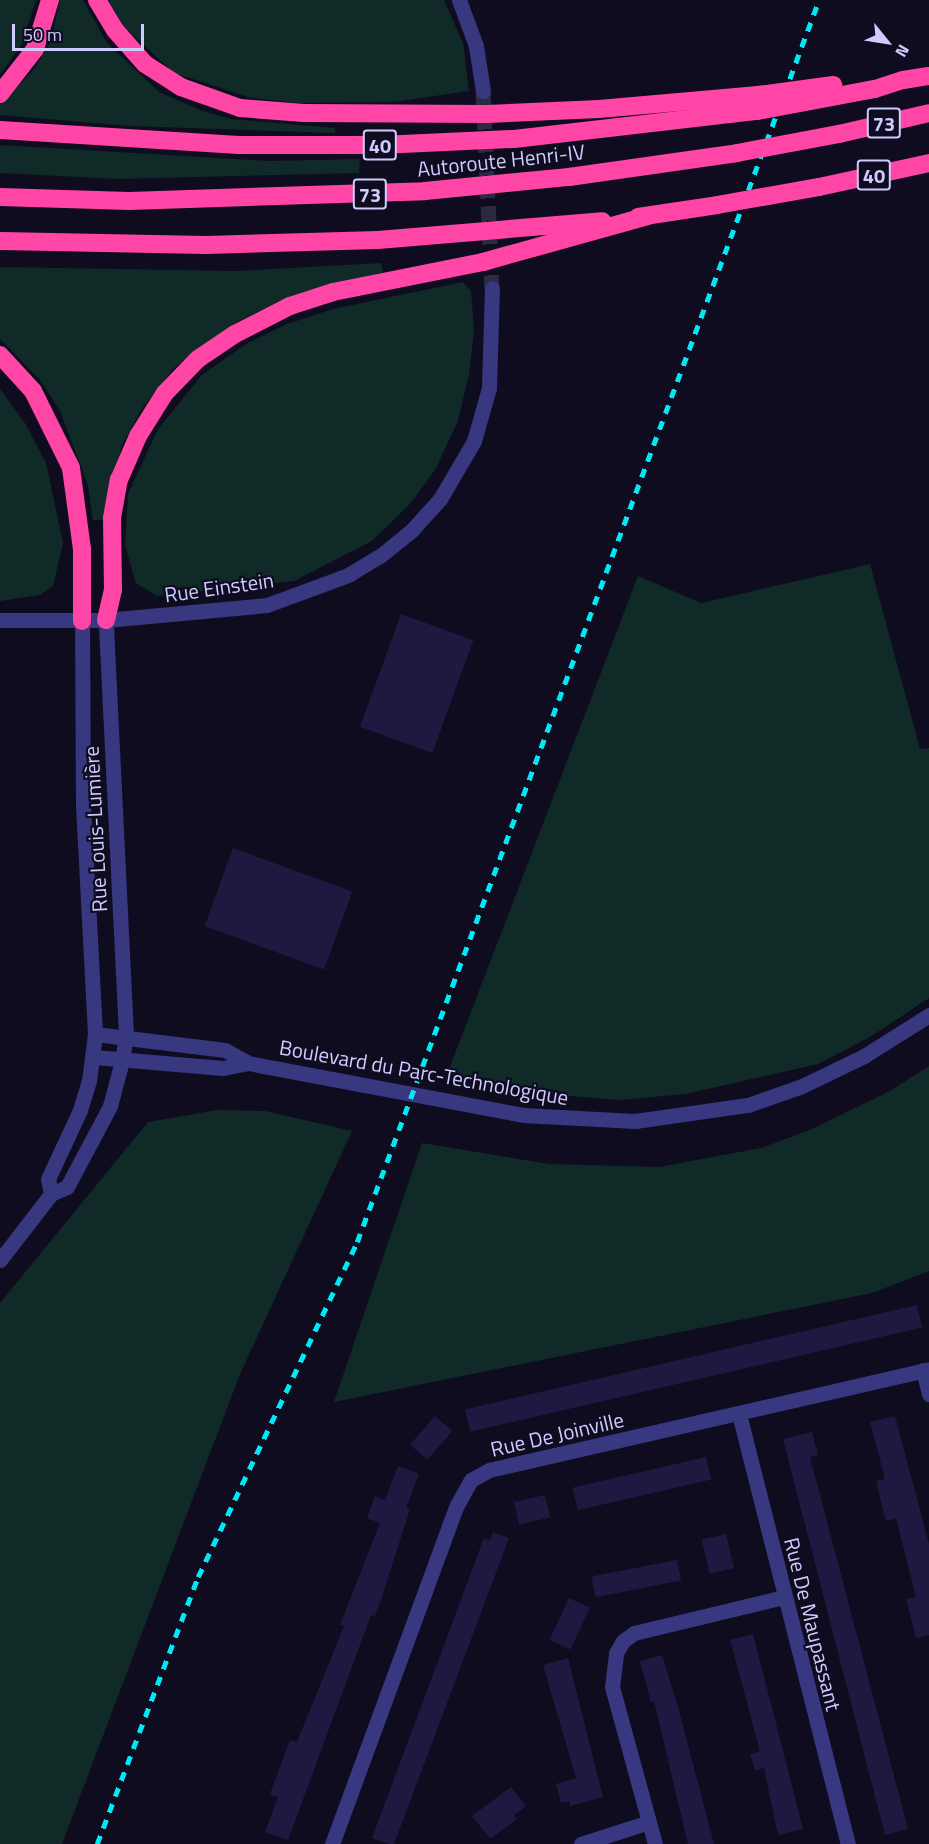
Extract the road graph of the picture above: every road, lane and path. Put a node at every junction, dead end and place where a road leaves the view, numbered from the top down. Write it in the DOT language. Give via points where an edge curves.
graph roads {
  1 [pos="50,0"];
  2 [pos="97,0"];
  3 [pos="459,0"];
  4 [pos="929,76"];
  5 [pos="483,91"];
  6 [pos="0,94"];
  7 [pos="757,103"];
  8 [pos="929,113"];
  9 [pos="0,130"];
  10 [pos="929,162"];
  11 [pos="0,197"];
  12 [pos="648,216"];
  13 [pos="0,241"];
  14 [pos="492,288"];
  15 [pos="0,355"];
  16 [pos="0,620"];
  17 [pos="82,621"];
  18 [pos="106,621"];
  19 [pos="929,1015"];
  20 [pos="95,1034"];
  21 [pos="126,1035"];
  22 [pos="94,1057"];
  23 [pos="122,1061"];
  24 [pos="248,1063"];
  25 [pos="51,1194"];
  26 [pos="0,1260"];
  27 [pos="926,1370"];
  28 [pos="929,1394"];
  29 [pos="739,1414"];
  30 [pos="784,1597"];
  31 [pos="649,1822"];
  32 [pos="332,1844"];
  33 [pos="581,1844"];
  34 [pos="655,1844"];
  35 [pos="848,1844"];
  1 -- 6 [label="highway" via="34,49"];
  2 -- 7 [label="highway" via="115,30 145,64 181,87 240,108 304,113 488,114"];
  3 -- 5 [label="street" via="476,46"];
  4 -- 7 [label="highway, 40, bridge" via="875,89"];
  7 -- 9 [label="highway, 40" via="525,138 380,145 239,145"];
  8 -- 11 [label="highway, Autoroute Henri-IV / 73, bridge" via="737,153 569,177 426,191 153,201"];
  10 -- 12 [label="highway, 40, bridge" via="819,187"];
  12 -- 13 [label="highway, 40" via="378,240 206,245"];
  12 -- 18 [label="highway" via="483,262 391,277 333,292 290,306 198,359 165,393 138,436 120,480 112,518 113,590"];
  14 -- 18 [label="street, Rue Einstein" via="489,388 474,441 440,499 411,531 348,575 267,605"];
  15 -- 17 [label="highway" via="33,391 71,468 82,549"];
  16 -- 17 [label="street, Rue Einstein"];
  17 -- 18 [label="street, Rue Einstein"];
  17 -- 20 [label="street, Rue Louis-Lumière" via="84,806"];
  18 -- 21 [label="street, Rue Louis-Lumière"];
  19 -- 24 [label="street, Boulevard du Parc-Technologique" via="864,1056 791,1090 706,1113 635,1121 523,1115"];
  20 -- 21 [label="street, Boulevard du Parc-Technologique"];
  20 -- 22 [label="street"];
  21 -- 23 [label="street"];
  21 -- 24 [label="street, Boulevard du Parc-Technologique" via="225,1050"];
  22 -- 23 [label="street, Boulevard du Parc-Technologique"];
  22 -- 25 [label="street" via="80,1110 48,1179"];
  23 -- 24 [label="street, Boulevard du Parc-Technologique" via="223,1068"];
  23 -- 25 [label="street" via="110,1106 93,1144 67,1187"];
  25 -- 26 [label="street"];
  27 -- 28 [label="street"];
  27 -- 29 [label="street, Rue De Joinville"];
  29 -- 30 [label="street, Rue De Maupassant"];
  29 -- 32 [label="street, Rue De Joinville" via="489,1470 471,1480 457,1505"];
  30 -- 31 [label="street" via="634,1633 623,1641 612,1668 612,1687"];
  30 -- 35 [label="street, Rue De Maupassant"];
  31 -- 33 [label="street"];
  31 -- 34 [label="street"];
}
